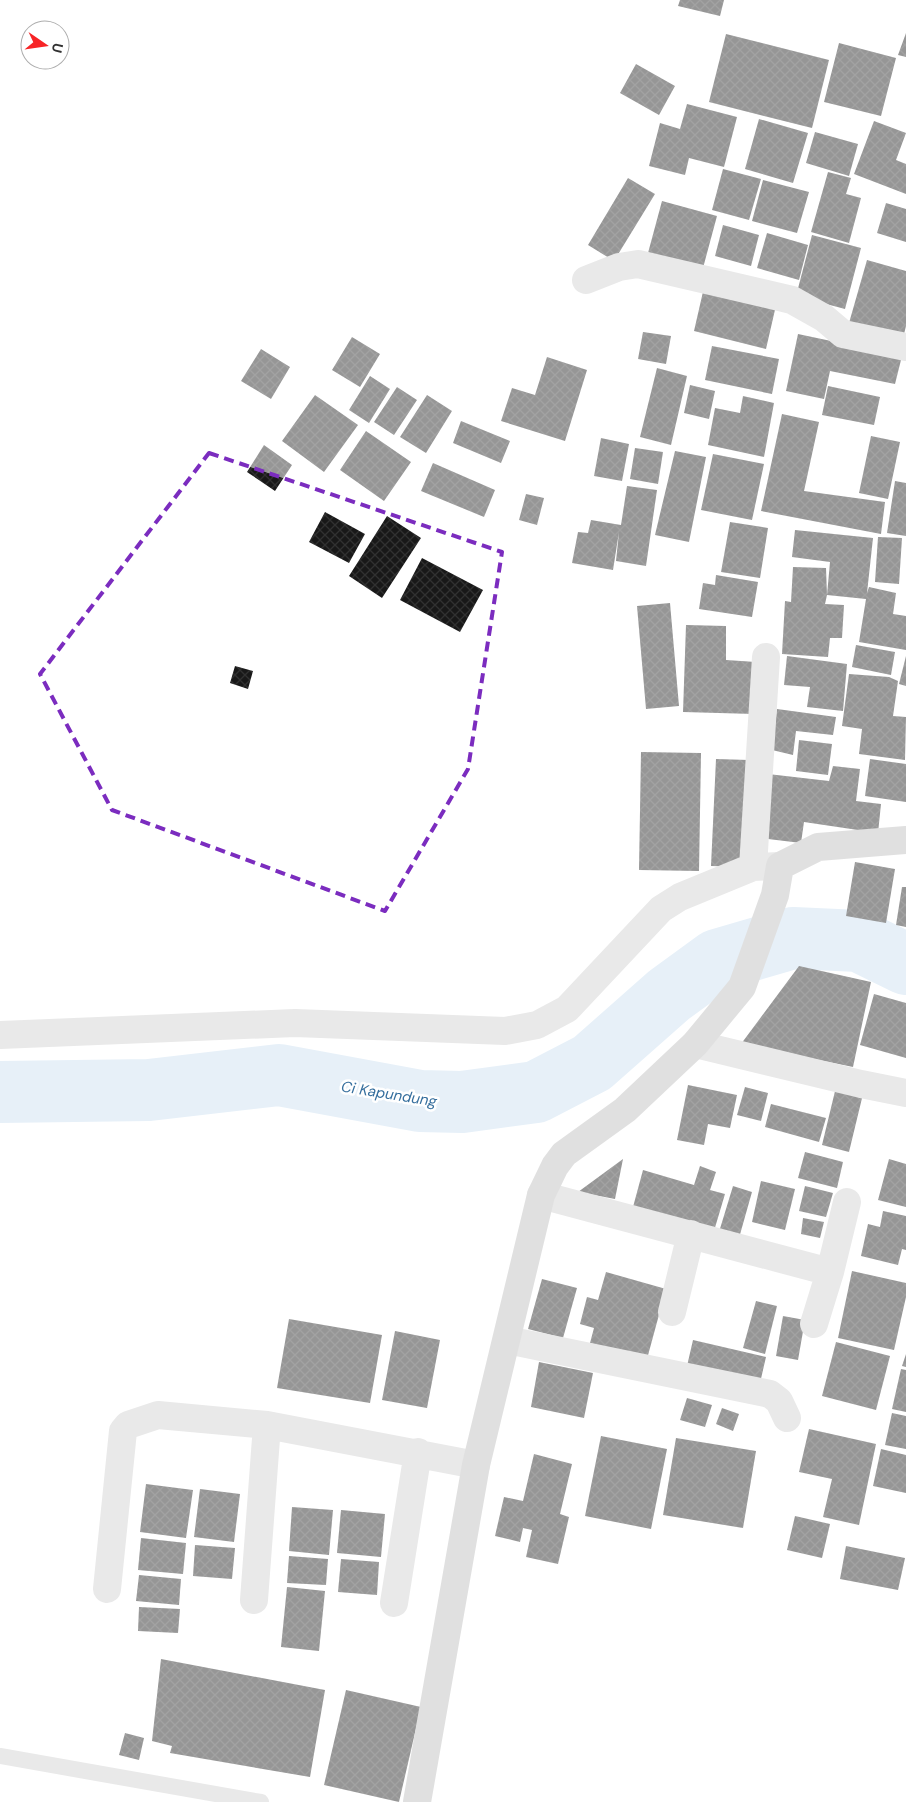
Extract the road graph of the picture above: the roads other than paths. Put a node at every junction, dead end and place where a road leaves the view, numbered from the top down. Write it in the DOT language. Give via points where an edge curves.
graph roads {
  1 [pos="586,280"];
  2 [pos="906,347"];
  3 [pos="766,657"];
  4 [pos="906,840"];
  5 [pos="780,866"];
  6 [pos="753,867"];
  7 [pos="0,1034"];
  8 [pos="696,1044"];
  9 [pos="906,1093"];
  10 [pos="541,1195"];
  11 [pos="846,1202"];
  12 [pos="691,1234"];
  13 [pos="830,1272"];
  14 [pos="672,1312"];
  15 [pos="814,1324"];
  16 [pos="507,1340"];
  17 [pos="787,1418"];
  18 [pos="266,1425"];
  19 [pos="418,1452"];
  20 [pos="476,1464"];
  21 [pos="107,1588"];
  22 [pos="254,1600"];
  23 [pos="394,1604"];
  24 [pos="0,1756"];
  25 [pos="261,1802"];
  26 [pos="417,1802"];
  1 -- 2 [label="street" via="619,267 638,264 792,300 824,318 843,334"];
  3 -- 6 [label="street"];
  4 -- 5 [label="street" via="818,847"];
  5 -- 6 [label="street"];
  5 -- 8 [label="street" via="775,895 742,987"];
  6 -- 7 [label="street" via="680,897 661,909 567,1009 537,1025 505,1032 295,1023"];
  8 -- 9 [label="street"];
  8 -- 10 [label="street" via="625,1110 564,1154 554,1166"];
  10 -- 12 [label="street"];
  10 -- 16 [label="street"];
  11 -- 13 [label="street"];
  12 -- 13 [label="street"];
  12 -- 14 [label="street"];
  13 -- 15 [label="street"];
  16 -- 17 [label="street" via="770,1394 779,1401"];
  16 -- 20 [label="street"];
  18 -- 19 [label="street"];
  18 -- 21 [label="street" via="158,1415 123,1431"];
  18 -- 22 [label="street"];
  19 -- 20 [label="street"];
  19 -- 23 [label="street"];
  20 -- 26 [label="street"];
  24 -- 25 [label="lane"];
}
